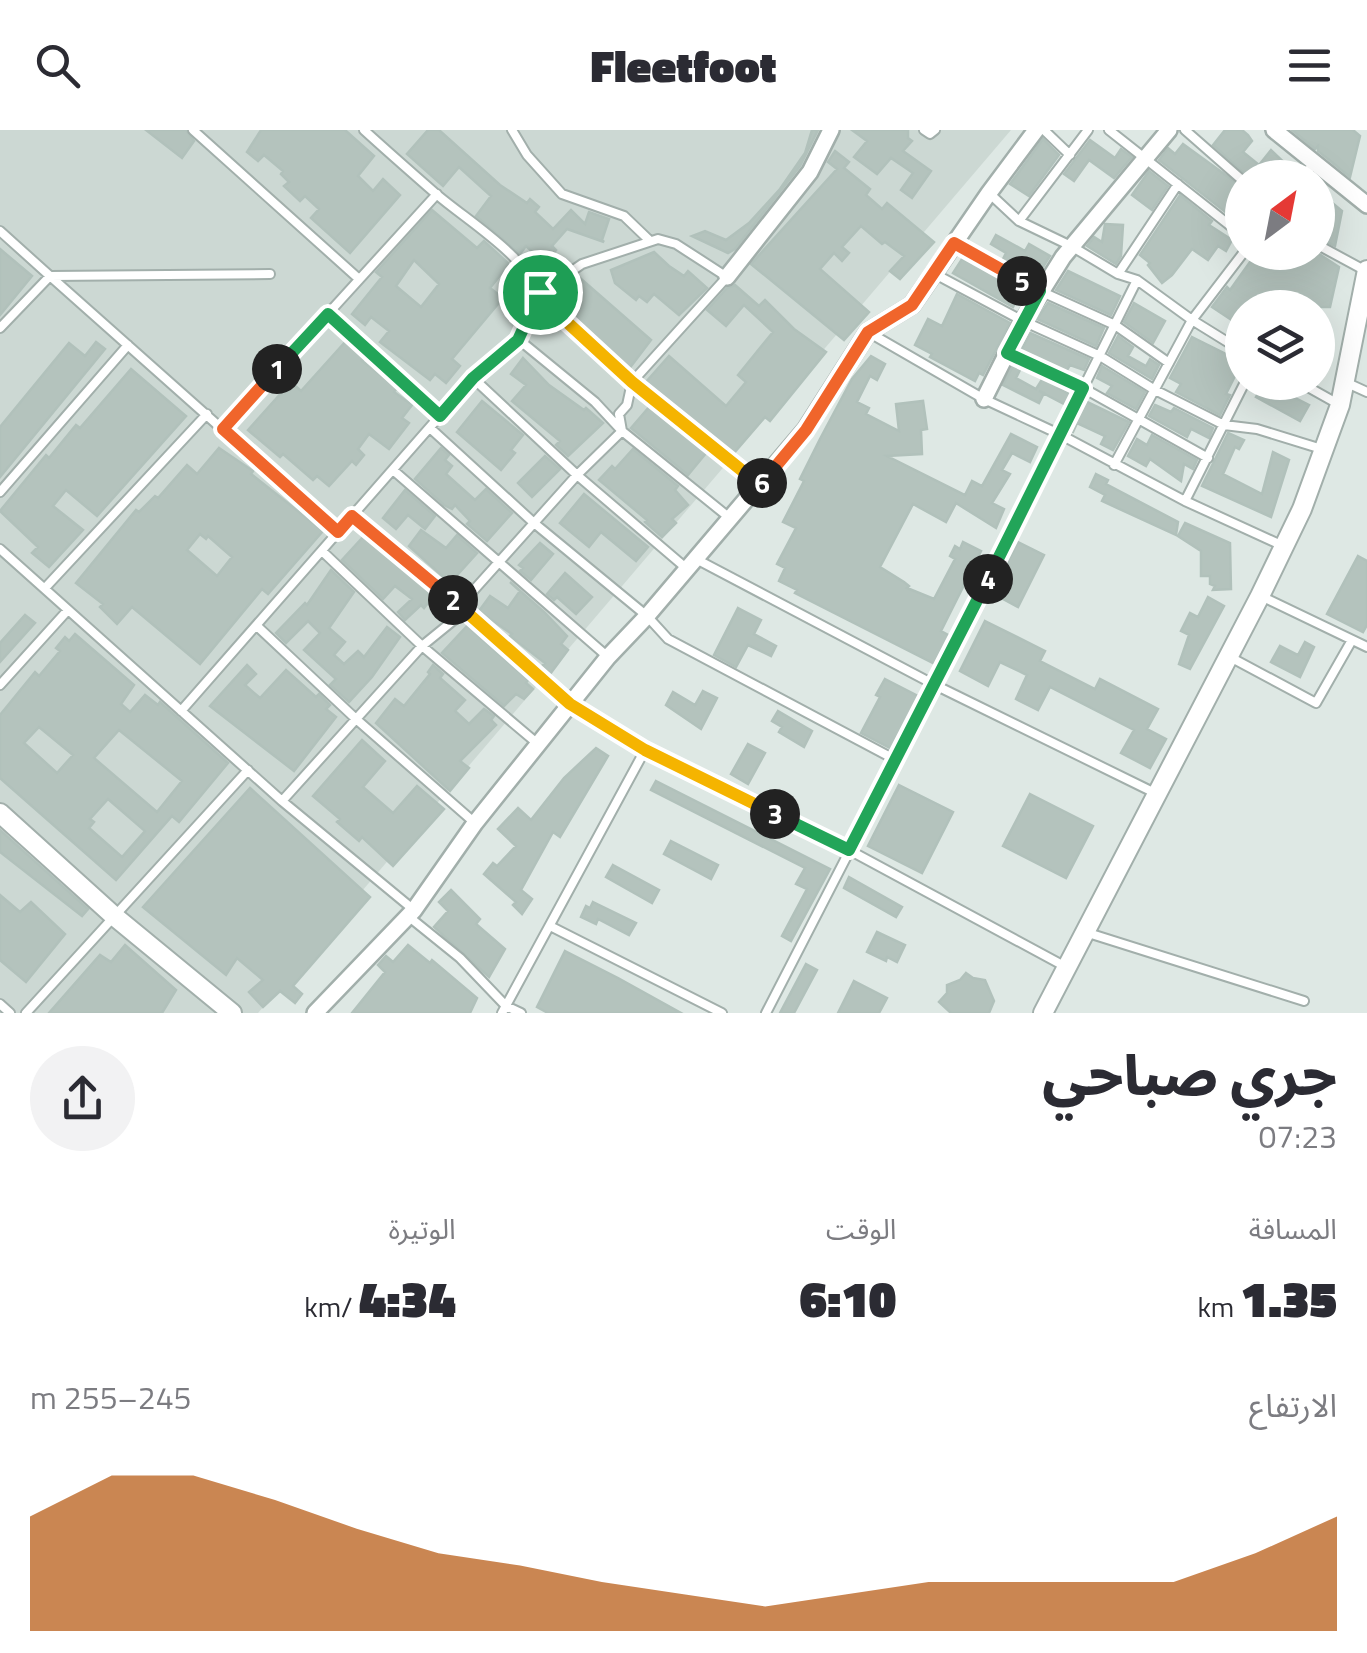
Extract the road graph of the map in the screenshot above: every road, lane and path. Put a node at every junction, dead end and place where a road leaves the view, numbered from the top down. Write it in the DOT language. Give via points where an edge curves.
graph roads {
  1 [pos="193,130"];
  2 [pos="364,130"];
  3 [pos="512,130"];
  4 [pos="831,130"];
  5 [pos="924,130"];
  6 [pos="935,130"];
  7 [pos="1036,130"];
  8 [pos="1044,130"];
  9 [pos="1088,130"];
  10 [pos="1109,130"];
  11 [pos="1169,130"];
  12 [pos="1185,130"];
  13 [pos="1274,130"];
  14 [pos="1295,137"];
  15 [pos="1070,155"];
  16 [pos="1146,159"];
  17 [pos="1312,160"];
  18 [pos="1225,165"];
  19 [pos="1335,180"];
  20 [pos="1178,184"];
  21 [pos="989,192"];
  22 [pos="437,194"];
  23 [pos="1367,205"];
  24 [pos="1019,221"];
  25 [pos="1225,222"];
  26 [pos="0,231"];
  27 [pos="649,240"];
  28 [pos="954,243"];
  29 [pos="1071,246"];
  30 [pos="1335,254"];
  31 [pos="1230,270"];
  32 [pos="1367,270"];
  33 [pos="270,274"];
  34 [pos="934,274"];
  35 [pos="1118,274"];
  36 [pos="50,276"];
  37 [pos="727,277"];
  38 [pos="360,278"];
  39 [pos="1137,280"];
  40 [pos="1040,291"];
  41 [pos="540,292"];
  42 [pos="328,314"];
  43 [pos="1192,320"];
  44 [pos="1023,322"];
  45 [pos="1115,325"];
  46 [pos="0,328"];
  47 [pos="868,332"];
  48 [pos="1361,332"];
  49 [pos="518,340"];
  50 [pos="1225,340"];
  51 [pos="128,345"];
  52 [pos="1007,353"];
  53 [pos="1100,356"];
  54 [pos="1169,363"];
  55 [pos="473,378"];
  56 [pos="632,382"];
  57 [pos="1344,382"];
  58 [pos="1083,388"];
  59 [pos="1155,390"];
  60 [pos="1367,392"];
  61 [pos="984,399"];
  62 [pos="1236,400"];
  63 [pos="1333,400"];
  64 [pos="1340,404"];
  65 [pos="207,414"];
  66 [pos="440,416"];
  67 [pos="1138,420"];
  68 [pos="1224,425"];
  69 [pos="430,428"];
  70 [pos="223,429"];
  71 [pos="622,431"];
  72 [pos="1061,435"];
  73 [pos="1325,450"];
  74 [pos="1208,458"];
  75 [pos="1114,465"];
  76 [pos="393,470"];
  77 [pos="577,475"];
  78 [pos="760,485"];
  79 [pos="0,492"];
  80 [pos="1185,502"];
  81 [pos="352,516"];
  82 [pos="731,519"];
  83 [pos="534,523"];
  84 [pos="338,532"];
  85 [pos="1284,547"];
  86 [pos="0,549"];
  87 [pos="322,551"];
  88 [pos="497,564"];
  89 [pos="692,564"];
  90 [pos="45,588"];
  91 [pos="1260,596"];
  92 [pos="67,610"];
  93 [pos="466,611"];
  94 [pos="647,616"];
  95 [pos="257,626"];
  96 [pos="1352,640"];
  97 [pos="422,646"];
  98 [pos="1367,647"];
  99 [pos="608,657"];
  100 [pos="1228,657"];
  101 [pos="0,686"];
  102 [pos="935,686"];
  103 [pos="570,704"];
  104 [pos="181,711"];
  105 [pos="356,719"];
  106 [pos="538,744"];
  107 [pos="645,750"];
  108 [pos="896,760"];
  109 [pos="248,770"];
  110 [pos="1157,794"];
  111 [pos="282,801"];
  112 [pos="0,813"];
  113 [pos="476,823"];
  114 [pos="849,850"];
  115 [pos="411,913"];
  116 [pos="114,916"];
  117 [pos="550,926"];
  118 [pos="1085,932"];
  119 [pos="1066,967"];
  120 [pos="1304,1001"];
  121 [pos="0,1004"];
  122 [pos="504,1009"];
  123 [pos="10,1013"];
  124 [pos="26,1013"];
  125 [pos="232,1013"];
  126 [pos="316,1013"];
  127 [pos="521,1013"];
  128 [pos="722,1013"];
  129 [pos="766,1013"];
  130 [pos="1042,1013"];
  1 -- 38 [label="lane"];
  2 -- 22 [label="lane"];
  3 -- 27 [label="lane" via="562,194 624,216"];
  4 -- 37 [label="street" via="810,172"];
  5 -- 6 [label="lane"];
  7 -- 21 [label="street"];
  8 -- 15 [label="lane"];
  9 -- 15 [label="lane"];
  10 -- 16 [label="lane"];
  11 -- 16 [label="street"];
  12 -- 18 [label="lane"];
  13 -- 14 [label="street"];
  14 -- 17 [label="street"];
  15 -- 24 [label="lane"];
  16 -- 20 [label="lane"];
  16 -- 29 [label="street"];
  19 -- 23 [label="street"];
  20 -- 25 [label="lane"];
  20 -- 35 [label="lane"];
  21 -- 24 [label="lane"];
  21 -- 28 [label="street"];
  22 -- 38 [label="lane"];
  22 -- 41 [label="lane" via="496,243"];
  24 -- 29 [label="lane"];
  26 -- 36 [label="lane"];
  27 -- 37 [label="lane" via="676,244"];
  27 -- 41 [label="lane" via="582,264"];
  28 -- 34 [label="street"];
  28 -- 40 [label="lane"];
  29 -- 35 [label="lane"];
  29 -- 40 [label="street"];
  30 -- 32 [label="lane"];
  31 -- 43 [label="lane"];
  32 -- 48 [label="street"];
  33 -- 36 [label="lane"];
  34 -- 44 [label="lane"];
  34 -- 47 [label="street" via="912,305"];
  35 -- 39 [label="lane"];
  36 -- 46 [label="lane"];
  36 -- 51 [label="lane"];
  37 -- 56 [label="lane"];
  38 -- 42 [label="lane"];
  39 -- 43 [label="lane"];
  39 -- 45 [label="lane"];
  40 -- 44 [label="street"];
  40 -- 45 [label="lane"];
  41 -- 49 [label="lane"];
  41 -- 56 [label="lane" via="544,304"];
  42 -- 66 [label="lane"];
  42 -- 70 [label="lane"];
  43 -- 50 [label="lane"];
  43 -- 54 [label="lane"];
  44 -- 52 [label="street"];
  44 -- 53 [label="lane"];
  45 -- 53 [label="lane"];
  45 -- 54 [label="lane"];
  47 -- 61 [label="lane"];
  47 -- 78 [label="street" via="806,430"];
  48 -- 57 [label="street"];
  49 -- 55 [label="lane"];
  49 -- 71 [label="lane"];
  51 -- 65 [label="lane"];
  51 -- 79 [label="lane"];
  52 -- 58 [label="lane"];
  52 -- 61 [label="street"];
  53 -- 58 [label="lane"];
  53 -- 59 [label="lane"];
  54 -- 59 [label="lane"];
  55 -- 66 [label="lane"];
  55 -- 77 [label="lane"];
  56 -- 71 [label="lane" via="619,414"];
  56 -- 78 [label="lane"];
  57 -- 60 [label="lane"];
  57 -- 64 [label="street"];
  58 -- 67 [label="lane"];
  58 -- 72 [label="lane"];
  59 -- 67 [label="lane"];
  59 -- 68 [label="lane"];
  61 -- 72 [label="lane"];
  62 -- 68 [label="lane"];
  63 -- 64 [label="lane"];
  64 -- 73 [label="street"];
  65 -- 70 [label="lane"];
  65 -- 90 [label="lane"];
  66 -- 69 [label="lane"];
  67 -- 74 [label="lane"];
  67 -- 75 [label="lane"];
  68 -- 73 [label="lane"];
  68 -- 74 [label="lane"];
  69 -- 76 [label="lane"];
  69 -- 83 [label="lane"];
  70 -- 84 [label="lane"];
  71 -- 77 [label="lane"];
  71 -- 82 [label="lane"];
  72 -- 75 [label="lane"];
  72 -- 102 [label="lane"];
  73 -- 85 [label="street"];
  74 -- 80 [label="lane"];
  75 -- 80 [label="lane"];
  76 -- 81 [label="lane"];
  76 -- 88 [label="lane"];
  77 -- 83 [label="lane"];
  77 -- 89 [label="lane"];
  78 -- 82 [label="street"];
  80 -- 85 [label="lane"];
  81 -- 84 [label="lane"];
  81 -- 93 [label="lane"];
  82 -- 89 [label="street"];
  83 -- 88 [label="lane"];
  83 -- 94 [label="lane"];
  84 -- 87 [label="lane"];
  85 -- 91 [label="street"];
  86 -- 90 [label="lane"];
  87 -- 95 [label="lane"];
  87 -- 97 [label="lane"];
  88 -- 93 [label="lane" via="464,601"];
  88 -- 99 [label="lane"];
  89 -- 94 [label="street"];
  89 -- 102 [label="lane"];
  90 -- 92 [label="lane"];
  91 -- 96 [label="lane"];
  91 -- 100 [label="street"];
  92 -- 101 [label="lane"];
  92 -- 104 [label="lane"];
  93 -- 97 [label="lane"];
  93 -- 103 [label="lane"];
  94 -- 99 [label="street"];
  94 -- 108 [label="lane" via="690,652"];
  95 -- 104 [label="lane"];
  95 -- 105 [label="lane"];
  96 -- 98 [label="lane"];
  96 -- 100 [label="lane" via="1316,703"];
  97 -- 105 [label="lane"];
  97 -- 106 [label="lane"];
  99 -- 103 [label="street"];
  100 -- 110 [label="street"];
  102 -- 108 [label="lane"];
  102 -- 110 [label="lane"];
  103 -- 106 [label="street"];
  103 -- 107 [label="lane"];
  104 -- 109 [label="lane"];
  105 -- 111 [label="lane"];
  105 -- 113 [label="lane"];
  106 -- 113 [label="street"];
  107 -- 114 [label="lane"];
  107 -- 117 [label="lane"];
  108 -- 114 [label="lane"];
  109 -- 111 [label="lane"];
  109 -- 116 [label="lane"];
  110 -- 118 [label="street"];
  111 -- 115 [label="lane"];
  112 -- 116 [label="street"];
  113 -- 115 [label="street"];
  114 -- 119 [label="lane"];
  114 -- 129 [label="lane"];
  115 -- 122 [label="lane"];
  115 -- 126 [label="street"];
  116 -- 124 [label="lane"];
  116 -- 125 [label="street"];
  117 -- 122 [label="lane"];
  117 -- 128 [label="lane"];
  118 -- 119 [label="street"];
  118 -- 120 [label="lane"];
  119 -- 130 [label="street"];
  121 -- 123 [label="lane"];
  122 -- 127 [label="lane"];
}
